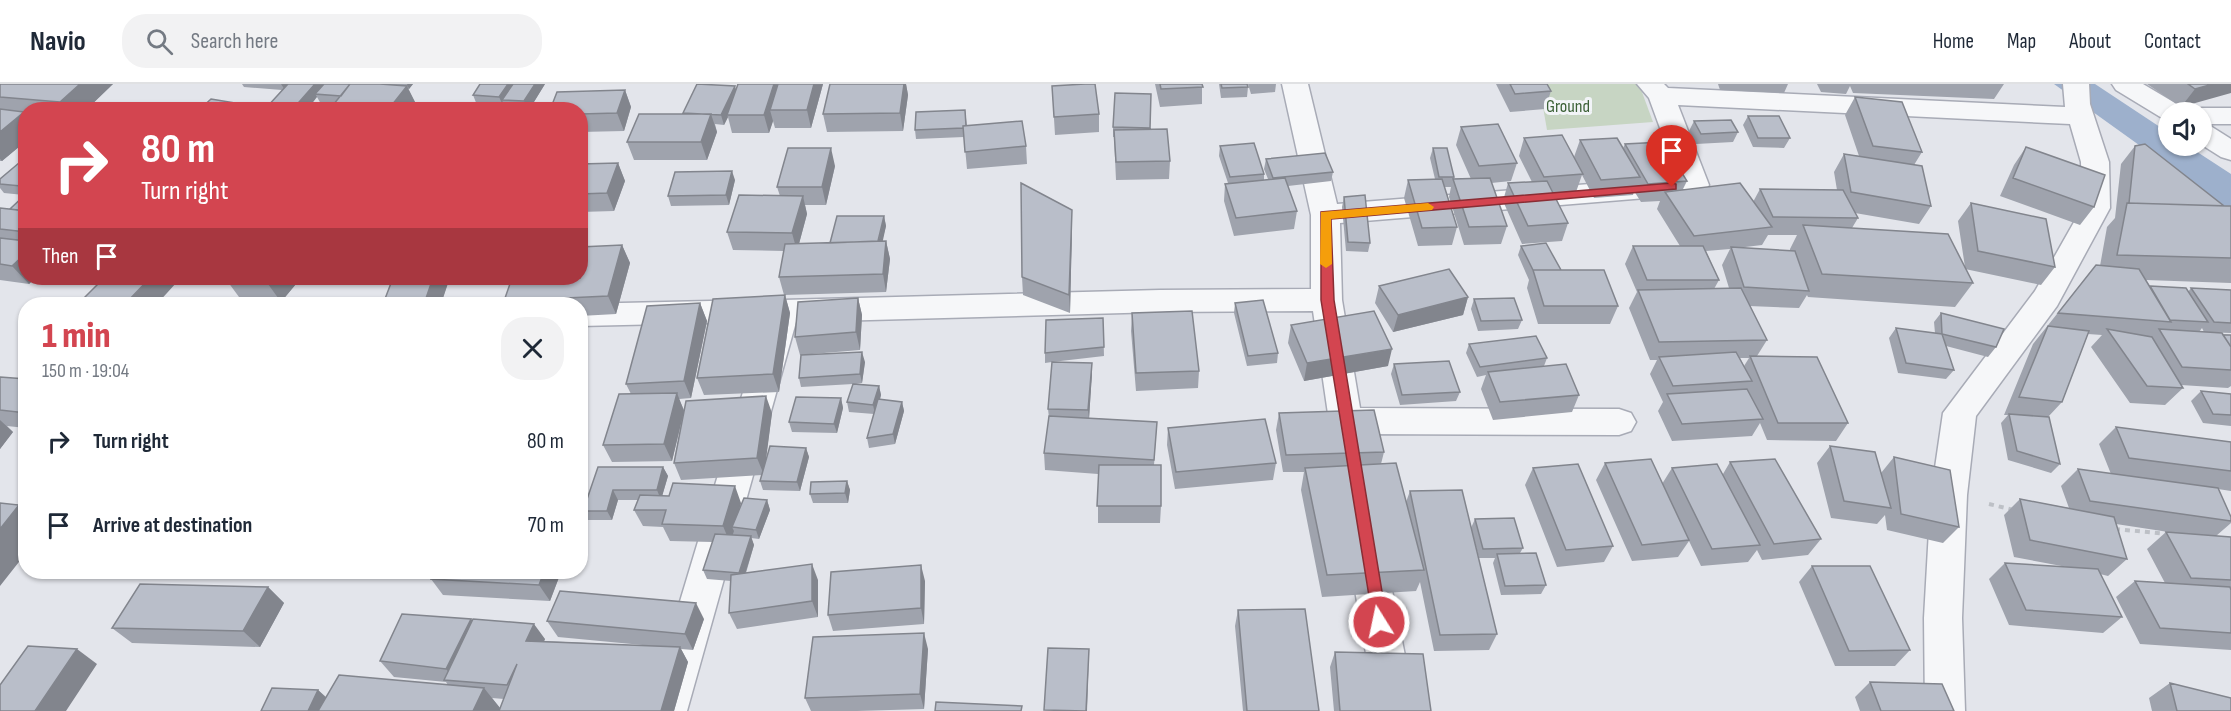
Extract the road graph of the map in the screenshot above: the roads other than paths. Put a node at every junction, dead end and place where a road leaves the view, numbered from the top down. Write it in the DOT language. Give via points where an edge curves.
graph roads {
  1 [pos="1295,84"];
  2 [pos="2125,84"];
  3 [pos="1655,90"];
  4 [pos="2078,101"];
  5 [pos="2158,104"];
  6 [pos="2212,116"];
  7 [pos="2231,116"];
  8 [pos="2212,139"];
  9 [pos="2231,152"];
  10 [pos="1325,215"];
  11 [pos="1327,300"];
  12 [pos="783,311"];
  13 [pos="588,315"];
  14 [pos="1346,421"];
  15 [pos="1619,422"];
  16 [pos="1357,488"];
  17 [pos="1362,522"];
  18 [pos="667,711"];
  19 [pos="1396,711"];
  20 [pos="1946,711"];
  1 -- 10 [label="street"];
  2 -- 5 [label="street"];
  3 -- 4 [label="street"];
  3 -- 10 [label="street" via="1695,185"];
  4 -- 20 [label="street" via="2095,162 2096,208 2046,298 1960,413 1949,495 1943,618"];
  6 -- 7 [label="street"];
  8 -- 9 [label="street"];
  10 -- 11 [label="street"];
  11 -- 12 [label="street"];
  11 -- 14 [label="street"];
  12 -- 13 [label="street"];
  12 -- 18 [label="street"];
  14 -- 15 [label="street"];
  14 -- 16 [label="street"];
  17 -- 19 [label="street"];
}
